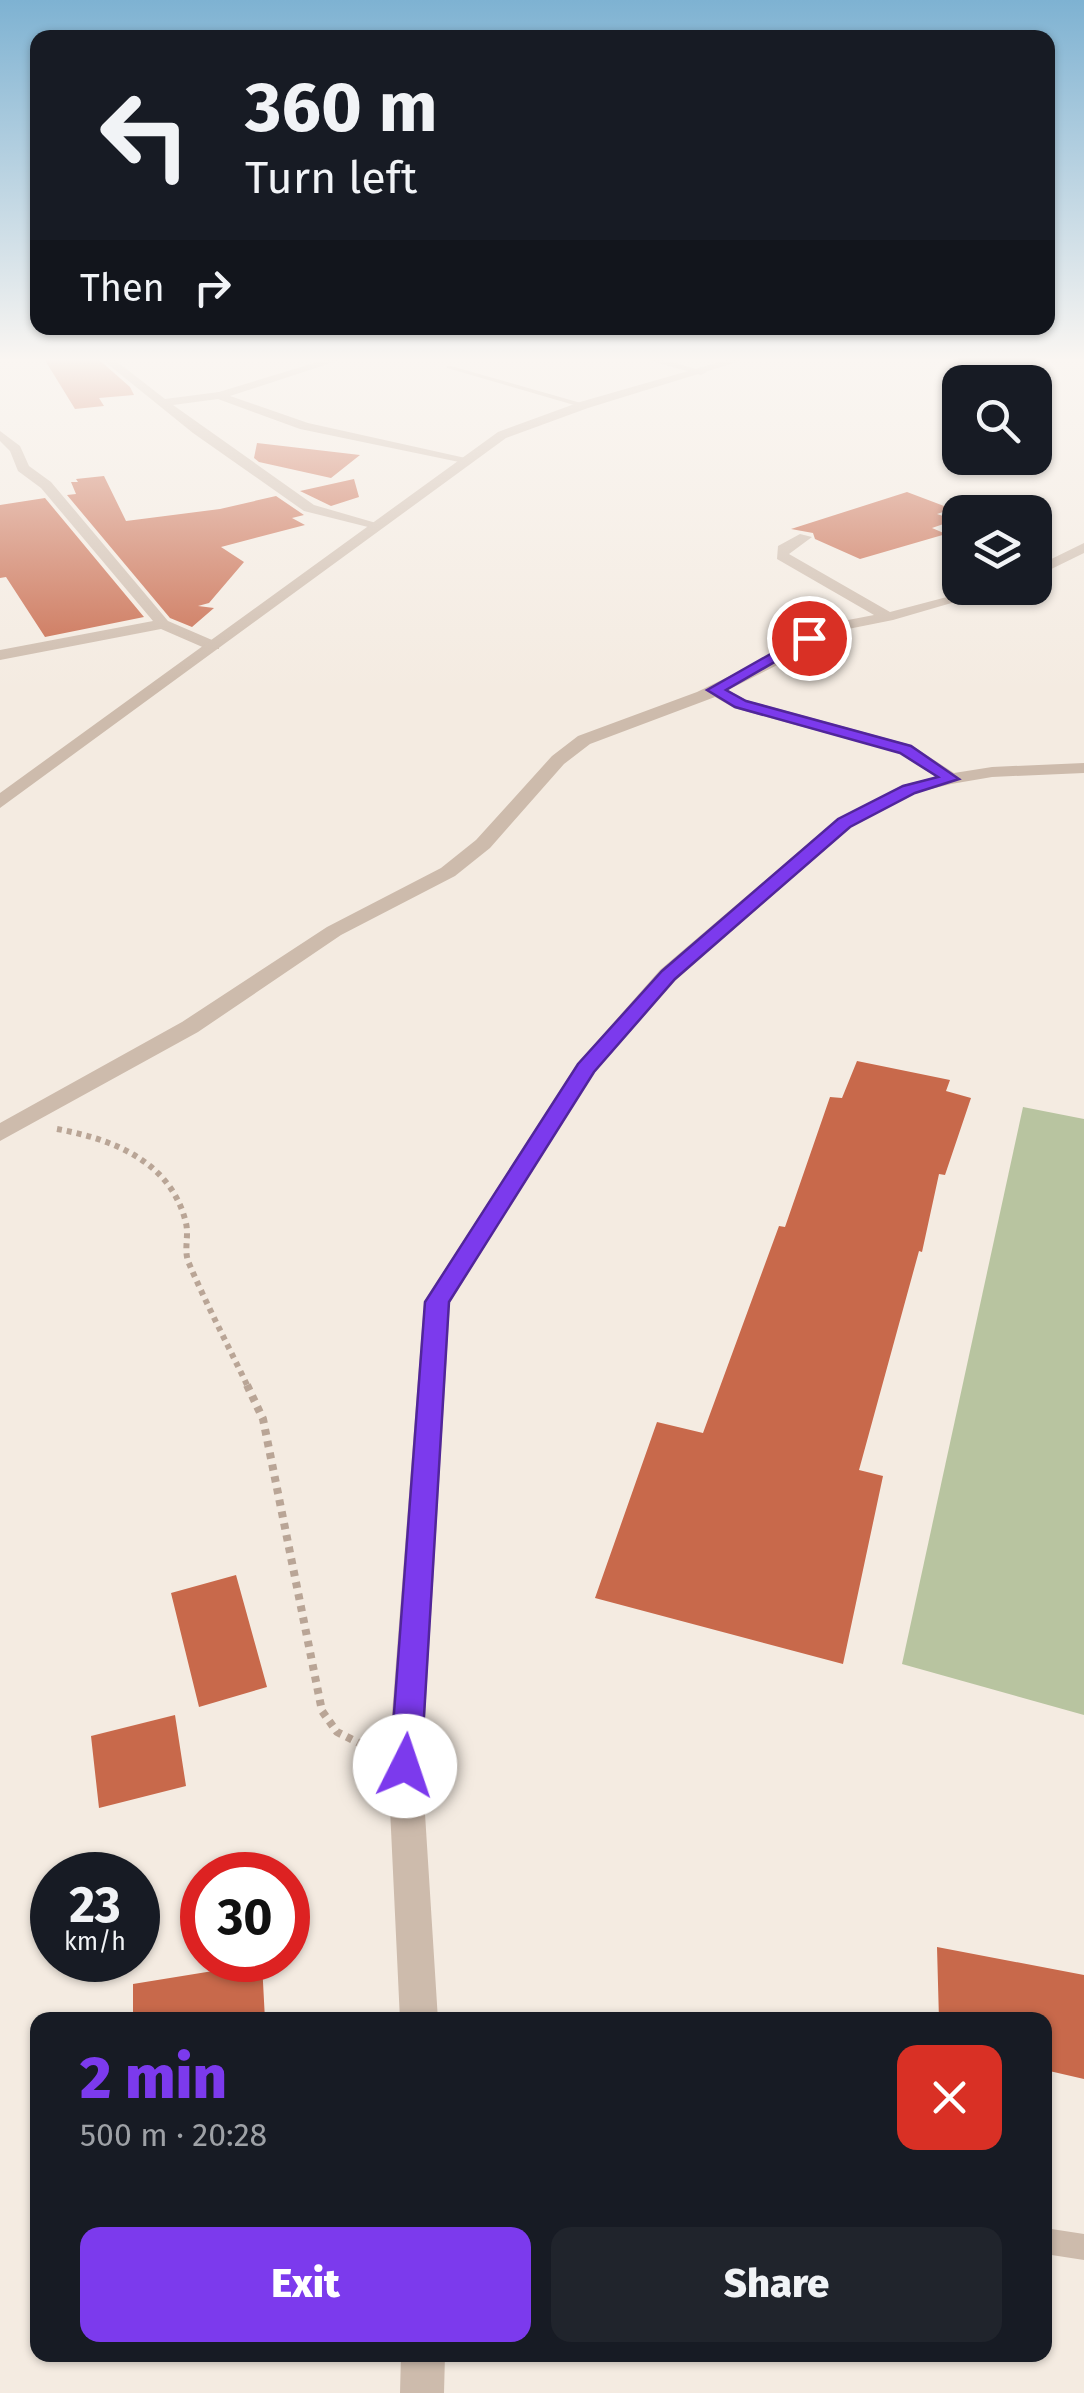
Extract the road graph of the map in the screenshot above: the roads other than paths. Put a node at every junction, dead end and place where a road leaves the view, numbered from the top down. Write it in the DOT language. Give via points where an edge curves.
graph roads {
  1 [pos="24,469"];
  2 [pos="253,469"];
  3 [pos="452,469"];
  4 [pos="376,525"];
  5 [pos="806,537"];
  6 [pos="1084,547"];
  7 [pos="1052,564"];
  8 [pos="942,602"];
  9 [pos="888,617"];
  10 [pos="164,624"];
  11 [pos="213,646"];
  12 [pos="0,656"];
  13 [pos="715,690"];
  14 [pos="1084,768"];
  15 [pos="951,779"];
  16 [pos="0,802"];
  17 [pos="7,1129"];
  18 [pos="420,2012"];
  19 [pos="1052,2242"];
  20 [pos="1084,2247"];
  21 [pos="423,2362"];
  22 [pos="422,2393"];
  1 -- 10 [label="street" via="46,485"];
  2 -- 4 [label="street" via="309,508"];
  3 -- 4 [label="street"];
  4 -- 11 [label="street"];
  5 -- 9 [label="street" via="782,556"];
  6 -- 7 [label="street"];
  8 -- 9 [label="street"];
  9 -- 13 [label="street" via="824,629"];
  10 -- 11 [label="street"];
  10 -- 12 [label="street"];
  11 -- 16 [label="street"];
  13 -- 15 [label="street" via="740,704 905,749"];
  13 -- 17 [label="street" via="584,740 448,872 334,931 190,1027"];
  14 -- 15 [label="street"];
  15 -- 18 [label="street" via="909,789 844,823 668,975 585,1069 437,1302 405,1766"];
  19 -- 20 [label="lane"];
  21 -- 22 [label="street"];
}
